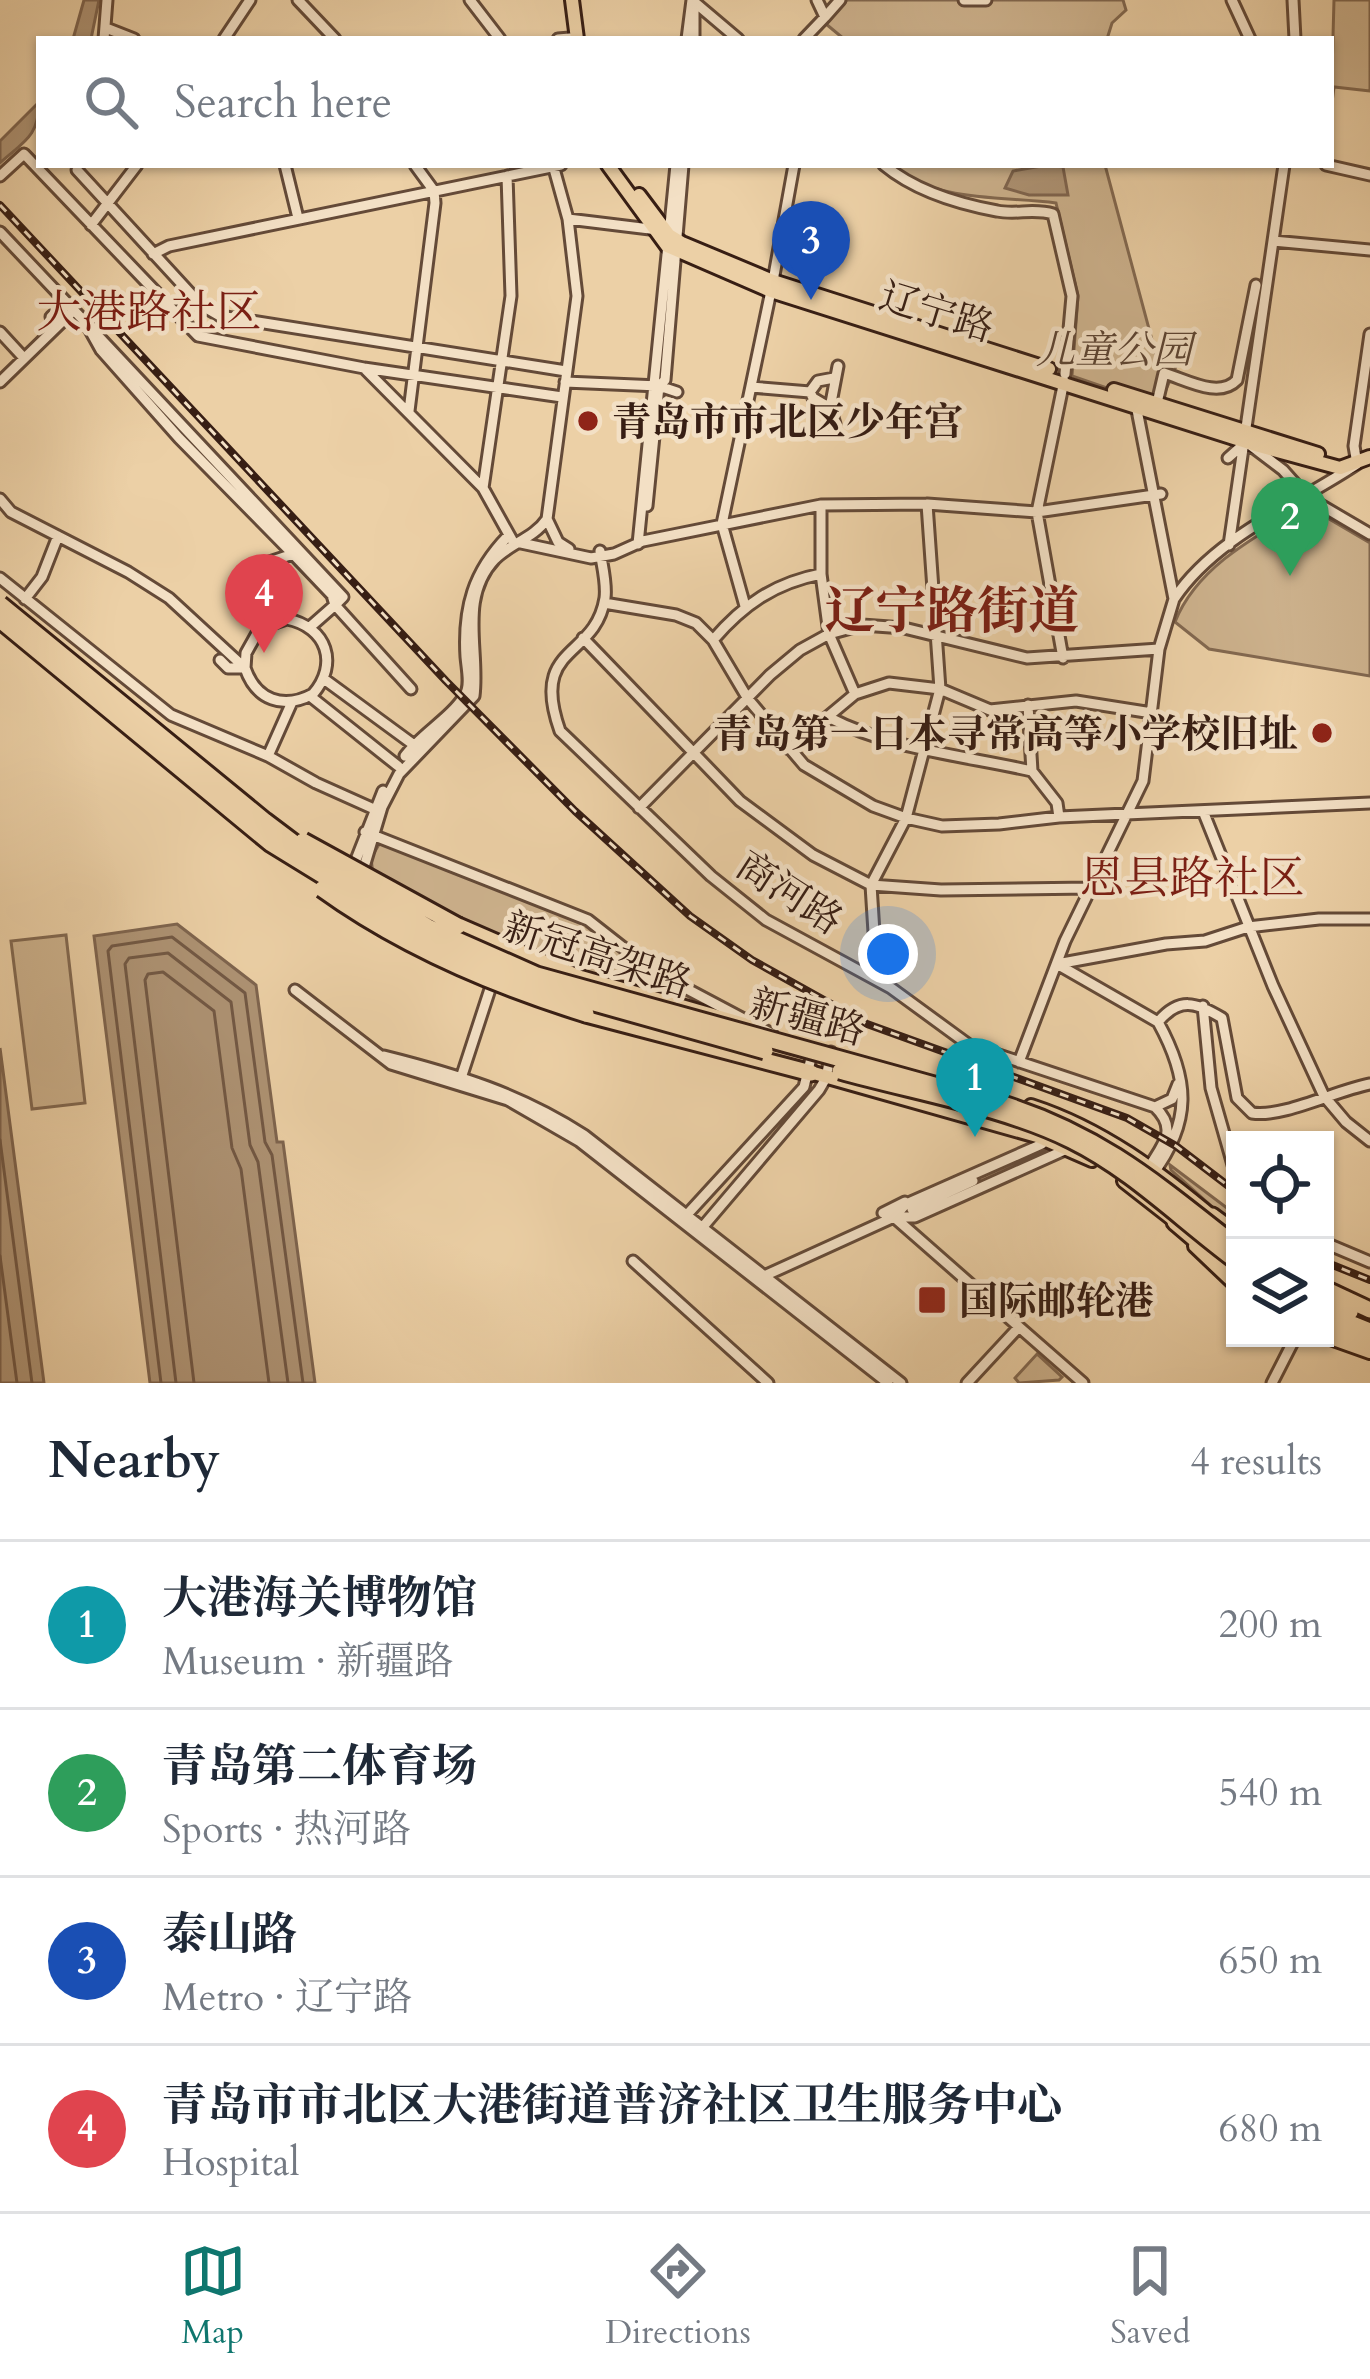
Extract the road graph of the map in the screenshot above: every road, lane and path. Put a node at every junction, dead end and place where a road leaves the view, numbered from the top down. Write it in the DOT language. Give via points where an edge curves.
graph roads {
  1 [pos="106,0"];
  2 [pos="250,0"];
  3 [pos="298,0"];
  4 [pos="470,0"];
  5 [pos="569,0"];
  6 [pos="692,0"];
  7 [pos="817,0"];
  8 [pos="840,0"];
  9 [pos="964,0"];
  10 [pos="986,0"];
  11 [pos="1232,0"];
  12 [pos="1293,0"];
  13 [pos="825,17"];
  14 [pos="105,34"];
  15 [pos="226,36"];
  16 [pos="332,36"];
  17 [pos="498,36"];
  18 [pos="572,36"];
  19 [pos="690,36"];
  20 [pos="734,36"];
  21 [pos="807,36"];
  22 [pos="1249,36"];
  23 [pos="1295,36"];
  24 [pos="36,166"];
  25 [pos="1334,167"];
  26 [pos="38,168"];
  27 [pos="77,168"];
  28 [pos="78,168"];
  29 [pos="135,168"];
  30 [pos="286,168"];
  31 [pos="417,168"];
  32 [pos="546,168"];
  33 [pos="556,168"];
  34 [pos="615,168"];
  35 [pos="615,168"];
  36 [pos="679,168"];
  37 [pos="793,168"];
  38 [pos="888,168"];
  39 [pos="1284,168"];
  40 [pos="1370,175"];
  41 [pos="0,176"];
  42 [pos="507,176"];
  43 [pos="434,191"];
  44 [pos="69,200"];
  45 [pos="110,205"];
  46 [pos="298,218"];
  47 [pos="568,219"];
  48 [pos="92,225"];
  49 [pos="655,229"];
  50 [pos="0,232"];
  51 [pos="1274,242"];
  52 [pos="672,243"];
  53 [pos="1370,250"];
  54 [pos="153,254"];
  55 [pos="1256,285"];
  56 [pos="772,286"];
  57 [pos="70,306"];
  58 [pos="51,317"];
  59 [pos="1247,320"];
  60 [pos="1263,322"];
  61 [pos="86,323"];
  62 [pos="0,332"];
  63 [pos="1370,334"];
  64 [pos="1370,346"];
  65 [pos="419,350"];
  66 [pos="22,357"];
  67 [pos="500,362"];
  68 [pos="838,366"];
  69 [pos="364,368"];
  70 [pos="416,375"];
  71 [pos="565,377"];
  72 [pos="1065,378"];
  73 [pos="834,379"];
  74 [pos="0,382"];
  75 [pos="656,386"];
  76 [pos="751,387"];
  77 [pos="498,388"];
  78 [pos="676,392"];
  79 [pos="810,392"];
  80 [pos="562,398"];
  81 [pos="1157,403"];
  82 [pos="1136,405"];
  83 [pos="830,408"];
  84 [pos="409,411"];
  85 [pos="835,424"];
  86 [pos="1246,436"];
  87 [pos="1363,457"];
  88 [pos="1228,458"];
  89 [pos="483,488"];
  90 [pos="1158,495"];
  91 [pos="1307,497"];
  92 [pos="0,499"];
  93 [pos="928,504"];
  94 [pos="821,506"];
  95 [pos="1037,512"];
  96 [pos="547,519"];
  97 [pos="722,524"];
  98 [pos="1370,534"];
  99 [pos="58,536"];
  100 [pos="528,537"];
  101 [pos="512,539"];
  102 [pos="640,542"];
  103 [pos="1229,545"];
  104 [pos="569,549"];
  105 [pos="293,554"];
  106 [pos="598,554"];
  107 [pos="614,554"];
  108 [pos="269,562"];
  109 [pos="603,572"];
  110 [pos="821,574"];
  111 [pos="0,578"];
  112 [pos="1174,598"];
  113 [pos="25,599"];
  114 [pos="604,603"];
  115 [pos="0,604"];
  116 [pos="335,605"];
  117 [pos="745,606"];
  118 [pos="0,620"];
  119 [pos="310,627"];
  120 [pos="829,634"];
  121 [pos="583,638"];
  122 [pos="939,639"];
  123 [pos="713,640"];
  124 [pos="1159,649"];
  125 [pos="1063,658"];
  126 [pos="220,660"];
  127 [pos="245,668"];
  128 [pos="324,680"];
  129 [pos="411,689"];
  130 [pos="940,689"];
  131 [pos="855,694"];
  132 [pos="310,696"];
  133 [pos="748,699"];
  134 [pos="292,702"];
  135 [pos="1028,705"];
  136 [pos="1152,713"];
  137 [pos="828,716"];
  138 [pos="414,745"];
  139 [pos="789,749"];
  140 [pos="926,749"];
  141 [pos="694,753"];
  142 [pos="268,756"];
  143 [pos="398,766"];
  144 [pos="1032,771"];
  145 [pos="1370,803"];
  146 [pos="639,808"];
  147 [pos="374,809"];
  148 [pos="1203,811"];
  149 [pos="1130,813"];
  150 [pos="1059,817"];
  151 [pos="906,818"];
  152 [pos="265,821"];
  153 [pos="369,834"];
  154 [pos="270,843"];
  155 [pos="356,876"];
  156 [pos="871,885"];
  157 [pos="1090,888"];
  158 [pos="347,903"];
  159 [pos="1370,919"];
  160 [pos="1248,927"];
  161 [pos="1057,964"];
  162 [pos="494,976"];
  163 [pos="877,980"];
  164 [pos="296,990"];
  165 [pos="1203,1006"];
  166 [pos="1158,1022"];
  167 [pos="772,1034"];
  168 [pos="814,1045"];
  169 [pos="831,1049"];
  170 [pos="1019,1062"];
  171 [pos="819,1075"];
  172 [pos="1179,1078"];
  173 [pos="461,1080"];
  174 [pos="1370,1084"];
  175 [pos="1324,1096"];
  176 [pos="1155,1107"];
  177 [pos="1226,1140"];
  178 [pos="1370,1141"];
  179 [pos="1053,1142"];
  180 [pos="1152,1170"];
  181 [pos="1137,1192"];
  182 [pos="912,1208"];
  183 [pos="888,1215"];
  184 [pos="1211,1216"];
  185 [pos="684,1218"];
  186 [pos="1175,1222"];
  187 [pos="700,1230"];
  188 [pos="1226,1230"];
  189 [pos="1226,1232"];
  190 [pos="1334,1247"];
  191 [pos="1226,1258"];
  192 [pos="1226,1259"];
  193 [pos="633,1262"];
  194 [pos="1370,1262"];
  195 [pos="1226,1276"];
  196 [pos="760,1278"];
  197 [pos="1334,1300"];
  198 [pos="1370,1315"];
  199 [pos="1334,1327"];
  200 [pos="1018,1328"];
  201 [pos="1334,1328"];
  202 [pos="1334,1330"];
  203 [pos="1370,1337"];
  204 [pos="1290,1347"];
  205 [pos="1370,1352"];
  206 [pos="768,1383"];
  207 [pos="888,1383"];
  208 [pos="901,1383"];
  209 [pos="968,1383"];
  210 [pos="1083,1383"];
  211 [pos="1272,1383"];
  1 -- 14 [label="street"];
  2 -- 15 [label="street"];
  3 -- 16 [label="street"];
  4 -- 17 [label="street"];
  5 -- 18 [label="main road"];
  6 -- 19 [label="street"];
  6 -- 20 [label="street"];
  7 -- 13 [label="street"];
  8 -- 13 [label="street"];
  9 -- 10 [label="street"];
  11 -- 22 [label="street"];
  12 -- 23 [label="street"];
  13 -- 21 [label="street"];
  24 -- 41 [label="street" via="24,154"];
  25 -- 40 [label="street"];
  26 -- 44 [label="street"];
  27 -- 44 [label="street"];
  28 -- 45 [label="street"];
  29 -- 45 [label="street"];
  30 -- 46 [label="street"];
  31 -- 43 [label="street"];
  32 -- 42 [label="street"];
  33 -- 47 [label="street"];
  34 -- 49 [label="main road"];
  35 -- 52 [label="main road"];
  36 -- 52 [label="street"];
  37 -- 56 [label="street"];
  38 -- 72 [label="street" via="906,183 1001,212 1053,214 1072,296"];
  39 -- 51 [label="street"];
  42 -- 43 [label="street"];
  42 -- 67 [label="street" via="512,284"];
  43 -- 46 [label="street"];
  43 -- 65 [label="street"];
  44 -- 48 [label="street"];
  45 -- 48 [label="street"];
  45 -- 54 [label="street"];
  46 -- 54 [label="street"];
  47 -- 49 [label="street"];
  47 -- 71 [label="street" via="577,296"];
  48 -- 69 [label="street" via="198,337"];
  49 -- 52 [label="main road"];
  50 -- 57 [label="street"];
  51 -- 53 [label="street"];
  51 -- 60 [label="street"];
  52 -- 56 [label="main road, 辽宁路"];
  52 -- 75 [label="street"];
  54 -- 65 [label="street" via="220,316"];
  55 -- 59 [label="street"];
  56 -- 72 [label="main road, 辽宁路"];
  56 -- 76 [label="street"];
  57 -- 58 [label="street"];
  57 -- 61 [label="street"];
  57 -- 66 [label="street"];
  59 -- 60 [label="street"];
  59 -- 81 [label="street" via="1232,388 1164,373"];
  60 -- 86 [label="street"];
  61 -- 105 [label="street" via="179,438"];
  61 -- 116 [label="street" via="344,597"];
  62 -- 66 [label="street"];
  63 -- 64 [label="street"];
  64 -- 87 [label="street"];
  65 -- 67 [label="street"];
  65 -- 70 [label="street"];
  66 -- 74 [label="street"];
  67 -- 71 [label="street"];
  67 -- 77 [label="street"];
  68 -- 73 [label="street"];
  69 -- 70 [label="street"];
  69 -- 84 [label="street"];
  70 -- 77 [label="street"];
  70 -- 84 [label="street"];
  71 -- 75 [label="street"];
  71 -- 80 [label="street"];
  72 -- 81 [label="main road, 辽宁路"];
  72 -- 82 [label="main road, 辽宁路"];
  72 -- 95 [label="street"];
  73 -- 79 [label="street"];
  73 -- 83 [label="street"];
  75 -- 78 [label="street"];
  75 -- 102 [label="street"];
  76 -- 79 [label="street"];
  76 -- 97 [label="street"];
  77 -- 80 [label="street"];
  77 -- 89 [label="street"];
  79 -- 83 [label="street"];
  80 -- 96 [label="street"];
  81 -- 86 [label="main road, 辽宁路"];
  82 -- 86 [label="main road, 辽宁路"];
  82 -- 90 [label="street"];
  83 -- 85 [label="street"];
  84 -- 89 [label="street"];
  86 -- 87 [label="main road, 辽宁路" via="1340,468"];
  86 -- 88 [label="street"];
  86 -- 91 [label="street"];
  86 -- 103 [label="street"];
  87 -- 91 [label="street"];
  89 -- 101 [label="street"];
  90 -- 95 [label="street"];
  90 -- 112 [label="street"];
  91 -- 98 [label="street"];
  91 -- 103 [label="street"];
  92 -- 99 [label="street"];
  93 -- 94 [label="street"];
  93 -- 95 [label="street"];
  93 -- 122 [label="street"];
  94 -- 97 [label="street"];
  94 -- 110 [label="street"];
  95 -- 125 [label="street"];
  96 -- 100 [label="street"];
  96 -- 104 [label="street"];
  97 -- 102 [label="street"];
  97 -- 117 [label="street"];
  99 -- 113 [label="street"];
  99 -- 127 [label="street" via="169,598"];
  100 -- 101 [label="street"];
  100 -- 104 [label="street"];
  101 -- 106 [label="street"];
  101 -- 138 [label="street" via="482,566 470,596 468,689"];
  101 -- 153 [label="street" via="480,583 473,696 399,774"];
  102 -- 106 [label="street"];
  102 -- 107 [label="street"];
  103 -- 112 [label="street"];
  104 -- 106 [label="street"];
  105 -- 108 [label="street"];
  105 -- 116 [label="street"];
  106 -- 107 [label="street"];
  106 -- 109 [label="street"];
  106 -- 114 [label="street"];
  107 -- 109 [label="street"];
  109 -- 114 [label="street"];
  110 -- 117 [label="street"];
  110 -- 120 [label="street"];
  111 -- 113 [label="street"];
  112 -- 124 [label="street"];
  113 -- 142 [label="street" via="171,715"];
  114 -- 121 [label="street, 商河路"];
  114 -- 123 [label="street" via="676,615"];
  115 -- 152 [label="highway, 新冠高架路, bridge"];
  116 -- 119 [label="street"];
  116 -- 129 [label="street"];
  117 -- 123 [label="street"];
  118 -- 154 [label="highway, 新冠高架路, bridge"];
  119 -- 127 [label="street" via="287,619 260,628"];
  119 -- 128 [label="street" via="328,655"];
  120 -- 122 [label="street" via="862,625"];
  120 -- 131 [label="street"];
  120 -- 133 [label="street"];
  121 -- 141 [label="street"];
  121 -- 146 [label="street, 商河路" via="552,676 551,706 560,730"];
  122 -- 125 [label="street"];
  122 -- 130 [label="street"];
  123 -- 133 [label="street"];
  124 -- 125 [label="street"];
  124 -- 136 [label="street"];
  126 -- 127 [label="street"];
  127 -- 134 [label="street" via="259,693"];
  128 -- 132 [label="street"];
  128 -- 138 [label="street"];
  130 -- 131 [label="street" via="890,682"];
  130 -- 135 [label="street" via="990,710"];
  130 -- 140 [label="street"];
  131 -- 137 [label="street"];
  132 -- 134 [label="street"];
  132 -- 143 [label="street"];
  133 -- 139 [label="street"];
  133 -- 141 [label="street"];
  134 -- 142 [label="street"];
  135 -- 136 [label="street" via="1076,701"];
  135 -- 144 [label="street"];
  136 -- 149 [label="street" via="1143,782"];
  137 -- 139 [label="street"];
  137 -- 140 [label="street"];
  138 -- 143 [label="street"];
  139 -- 151 [label="street" via="836,787"];
  140 -- 144 [label="street"];
  140 -- 151 [label="street"];
  141 -- 146 [label="street"];
  141 -- 156 [label="street" via="776,828"];
  142 -- 147 [label="street"];
  143 -- 147 [label="street"];
  144 -- 150 [label="street"];
  145 -- 148 [label="street"];
  146 -- 163 [label="street, 商河路" via="766,920"];
  147 -- 153 [label="street"];
  148 -- 149 [label="street"];
  148 -- 160 [label="street"];
  149 -- 150 [label="street"];
  149 -- 157 [label="street"];
  150 -- 151 [label="street" via="942,826"];
  151 -- 156 [label="street"];
  152 -- 167 [label="highway, bridge" via="458,926 579,978"];
  152 -- 189 [label="highway, 新冠高架路, bridge" via="428,927 536,975 1068,1127"];
  153 -- 155 [label="street"];
  153 -- 167 [label="street" via="588,920 653,971"];
  154 -- 171 [label="highway, bridge" via="392,934 486,978 671,1040"];
  154 -- 191 [label="highway, 新冠高架路, bridge" via="418,934 548,990 1068,1139 1125,1174"];
  155 -- 158 [label="street"];
  155 -- 167 [label="main road, 新疆路" via="533,969"];
  156 -- 157 [label="street"];
  156 -- 163 [label="street"];
  157 -- 161 [label="street"];
  158 -- 162 [label="main road, 新疆路"];
  159 -- 160 [label="street"];
  160 -- 161 [label="street"];
  160 -- 175 [label="street"];
  161 -- 166 [label="street"];
  161 -- 170 [label="street"];
  162 -- 171 [label="main road, 新疆路"];
  162 -- 173 [label="street"];
  163 -- 170 [label="street, 商河路" via="969,1046"];
  164 -- 173 [label="street" via="391,1064"];
  165 -- 166 [label="street" via="1178,1004"];
  165 -- 175 [label="street" via="1222,1018 1243,1108 1263,1115"];
  165 -- 177 [label="street"];
  166 -- 172 [label="street"];
  167 -- 168 [label="main road, 新疆路"];
  168 -- 169 [label="main road, 新疆路"];
  168 -- 171 [label="street"];
  169 -- 171 [label="street"];
  169 -- 180 [label="main road, 新疆路" via="1058,1115"];
  170 -- 176 [label="street, 商河路"];
  171 -- 179 [label="main road, 新疆路"];
  171 -- 185 [label="street"];
  171 -- 187 [label="street" via="782,1138"];
  172 -- 176 [label="street" via="1172,1099"];
  172 -- 180 [label="street" via="1181,1129"];
  173 -- 185 [label="street" via="545,1118"];
  174 -- 175 [label="street"];
  175 -- 178 [label="street"];
  176 -- 180 [label="street" via="1169,1131"];
  179 -- 181 [label="main road, 新疆路"];
  179 -- 182 [label="street"];
  179 -- 183 [label="street"];
  179 -- 183 [label="street" via="915,1217"];
  180 -- 181 [label="street"];
  180 -- 184 [label="main road, 新疆路"];
  181 -- 186 [label="main road, 新疆路"];
  183 -- 196 [label="street"];
  183 -- 200 [label="street"];
  184 -- 188 [label="highway"];
  185 -- 187 [label="street"];
  186 -- 192 [label="highway"];
  186 -- 195 [label="main road, 新疆路"];
  187 -- 196 [label="street"];
  190 -- 194 [label="street"];
  193 -- 206 [label="street"];
  196 -- 207 [label="street"];
  196 -- 208 [label="street"];
  197 -- 198 [label="highway"];
  199 -- 203 [label="highway"];
  200 -- 209 [label="street"];
  200 -- 210 [label="street"];
  201 -- 203 [label="highway"];
  202 -- 205 [label="main road"];
  204 -- 211 [label="street"];
}
